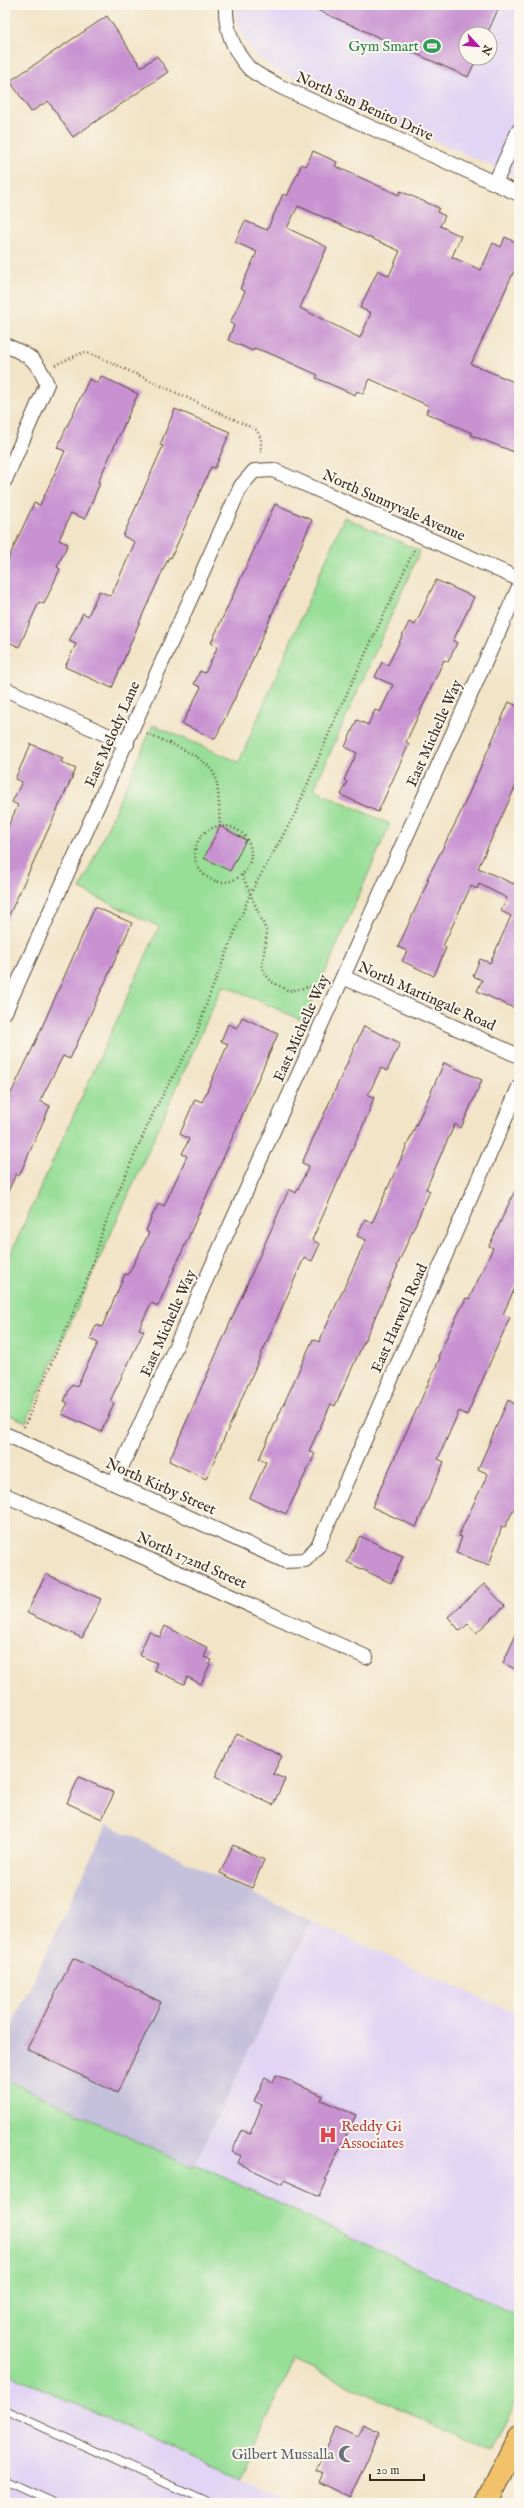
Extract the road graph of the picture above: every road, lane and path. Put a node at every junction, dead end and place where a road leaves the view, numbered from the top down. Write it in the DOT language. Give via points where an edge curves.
graph roads {
  1 [pos="226,5"];
  2 [pos="519,130"];
  3 [pos="495,183"];
  4 [pos="519,194"];
  5 [pos="5,345"];
  6 [pos="41,371"];
  7 [pos="258,471"];
  8 [pos="5,480"];
  9 [pos="420,535"];
  10 [pos="519,579"];
  11 [pos="519,587"];
  12 [pos="5,689"];
  13 [pos="134,727"];
  14 [pos="127,744"];
  15 [pos="220,825"];
  16 [pos="242,875"];
  17 [pos="250,894"];
  18 [pos="343,977"];
  19 [pos="336,993"];
  20 [pos="5,1012"];
  21 [pos="519,1056"];
  22 [pos="519,1087"];
  23 [pos="5,1434"];
  24 [pos="19,1440"];
  25 [pos="114,1483"];
  26 [pos="5,1495"];
  27 [pos="305,1560"];
  28 [pos="366,1657"];
  29 [pos="5,2410"];
  30 [pos="519,2437"];
  31 [pos="5,2480"];
  32 [pos="56,2503"];
  33 [pos="209,2503"];
  34 [pos="487,2503"];
  1 -- 3 [label="street, North San Benito Drive" via="225,20 235,50 250,69 281,87"];
  2 -- 3 [label="street"];
  3 -- 4 [label="street, North San Benito Drive"];
  5 -- 6 [label="street" via="31,357"];
  6 -- 7 [label="path" via="84,352 99,357 257,430 261,439"];
  6 -- 8 [label="street" via="47,384"];
  7 -- 9 [label="street, North Sunnyvale Avenue" via="273,470"];
  7 -- 13 [label="street, East Melody Lane" via="240,486"];
  9 -- 10 [label="street, North Sunnyvale Avenue"];
  9 -- 17 [label="path" via="295,814"];
  11 -- 18 [label="street, East Michelle Way"];
  12 -- 14 [label="street"];
  13 -- 14 [label="street, East Melody Lane"];
  13 -- 15 [label="path" via="203,760 211,768 216,778"];
  14 -- 20 [label="street, East Melody Lane"];
  15 -- 16 [label="path" via="237,829 249,842 251,859"];
  15 -- 16 [label="path" via="211,828 198,840 195,848 197,866 209,879 217,882 235,880"];
  16 -- 17 [label="path"];
  17 -- 19 [label="path" via="267,932 262,967 272,982 289,991 308,987"];
  17 -- 24 [label="path" via="196,1035 155,1109 123,1181 102,1232 90,1273"];
  18 -- 19 [label="street, East Michelle Way"];
  18 -- 21 [label="street, North Martingale Road"];
  19 -- 25 [label="street, East Michelle Way"];
  22 -- 27 [label="street, East Harwell Road" via="318,1546"];
  23 -- 24 [label="street, North Kirby Street"];
  24 -- 25 [label="street, North Kirby Street"];
  25 -- 27 [label="street, North Kirby Street" via="285,1561"];
  26 -- 28 [label="street, North 172nd Street"];
  29 -- 33 [label="lane"];
  30 -- 34 [label="main road"];
  31 -- 32 [label="lane"];
}
